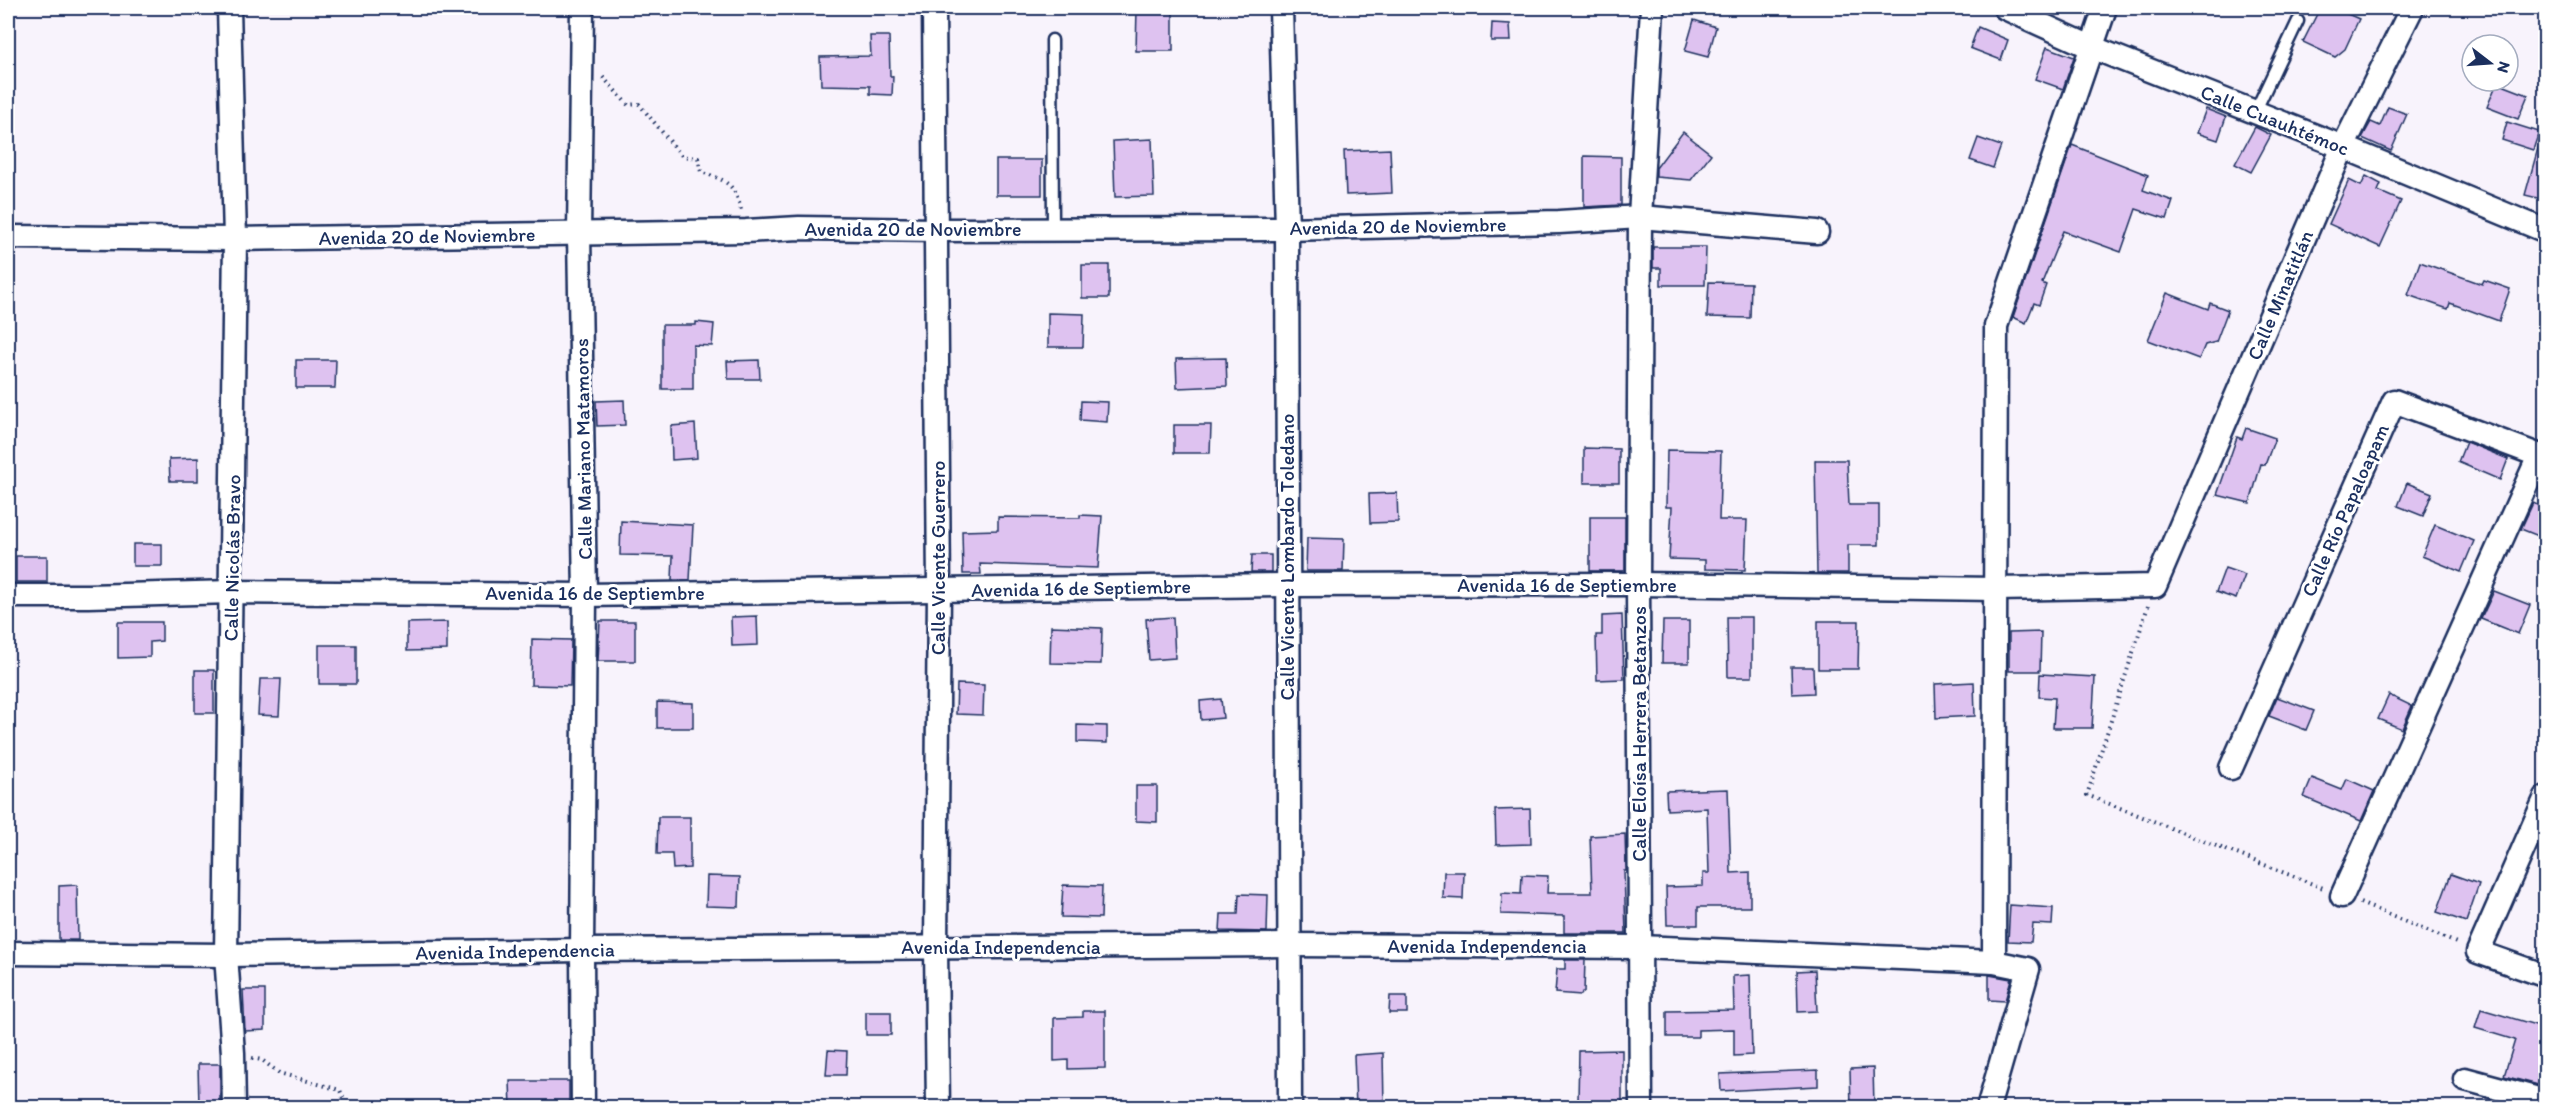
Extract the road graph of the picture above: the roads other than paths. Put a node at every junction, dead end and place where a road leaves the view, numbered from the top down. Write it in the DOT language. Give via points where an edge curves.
graph roads {
  1 [pos="229,8"];
  2 [pos="582,8"];
  3 [pos="934,8"];
  4 [pos="1281,8"];
  5 [pos="2006,8"];
  6 [pos="2105,8"];
  7 [pos="2412,8"];
  8 [pos="1649,9"];
  9 [pos="2298,21"];
  10 [pos="1052,40"];
  11 [pos="2091,47"];
  12 [pos="2255,112"];
  13 [pos="2343,147"];
  14 [pos="1641,217"];
  15 [pos="1053,229"];
  16 [pos="1287,229"];
  17 [pos="936,230"];
  18 [pos="2546,231"];
  19 [pos="1817,232"];
  20 [pos="579,233"];
  21 [pos="8,237"];
  22 [pos="235,239"];
  23 [pos="2542,457"];
  24 [pos="1638,584"];
  25 [pos="1287,585"];
  26 [pos="2155,586"];
  27 [pos="1995,589"];
  28 [pos="939,590"];
  29 [pos="232,592"];
  30 [pos="585,595"];
  31 [pos="8,596"];
  32 [pos="2231,768"];
  33 [pos="2546,797"];
  34 [pos="2342,896"];
  35 [pos="1290,945"];
  36 [pos="1640,947"];
  37 [pos="936,948"];
  38 [pos="582,950"];
  39 [pos="8,953"];
  40 [pos="226,955"];
  41 [pos="1994,962"];
  42 [pos="2546,976"];
  43 [pos="2465,1079"];
  44 [pos="2546,1101"];
  45 [pos="234,1107"];
  46 [pos="583,1107"];
  47 [pos="938,1107"];
  48 [pos="1290,1107"];
  49 [pos="1641,1107"];
  50 [pos="1988,1107"];
  1 -- 22 [label="street, Calle Nicolás Bravo"];
  2 -- 20 [label="street, Calle Mariano Matamoros"];
  3 -- 17 [label="street, Calle Vicente Guerrero"];
  4 -- 16 [label="street, Calle Vicente Lombardo Toledano"];
  5 -- 11 [label="street, Calle Cuauhtémoc"];
  6 -- 11 [label="street"];
  7 -- 13 [label="street, Calle Minatitlán"];
  8 -- 14 [label="street, Calle Eloísa Herrera Betanzos"];
  9 -- 12 [label="lane"];
  10 -- 15 [label="lane"];
  11 -- 12 [label="street, Calle Cuauhtémoc"];
  11 -- 27 [label="street" via="1996,326"];
  12 -- 13 [label="street, Calle Cuauhtémoc"];
  13 -- 18 [label="street, Calle Cuauhtémoc"];
  13 -- 26 [label="street, Calle Minatitlán"];
  14 -- 16 [label="street, Avenida 20 de Noviembre"];
  14 -- 19 [label="street, Avenida 20 de Noviembre"];
  14 -- 24 [label="street, Calle Eloísa Herrera Betanzos"];
  15 -- 16 [label="street, Avenida 20 de Noviembre"];
  15 -- 17 [label="street, Avenida 20 de Noviembre"];
  16 -- 25 [label="street, Calle Vicente Lombardo Toledano"];
  17 -- 20 [label="street, Avenida 20 de Noviembre" via="799,228"];
  17 -- 28 [label="street, Calle Vicente Guerrero"];
  20 -- 22 [label="street, Avenida 20 de Noviembre"];
  20 -- 30 [label="street, Calle Mariano Matamoros"];
  21 -- 22 [label="street, Avenida 20 de Noviembre"];
  22 -- 29 [label="street, Calle Nicolás Bravo"];
  23 -- 32 [label="street, Calle Río Papaloapam" via="2394,401"];
  23 -- 34 [label="street"];
  24 -- 25 [label="street, Avenida 16 de Septiembre"];
  24 -- 27 [label="street, Avenida 16 de Septiembre"];
  24 -- 36 [label="street, Calle Eloísa Herrera Betanzos"];
  25 -- 28 [label="street, Avenida 16 de Septiembre"];
  25 -- 35 [label="street, Calle Vicente Lombardo Toledano"];
  26 -- 27 [label="street, Avenida 16 de Septiembre"];
  27 -- 41 [label="street"];
  28 -- 30 [label="street, Avenida 16 de Septiembre"];
  28 -- 37 [label="street, Calle Vicente Guerrero"];
  29 -- 30 [label="street, Avenida 16 de Septiembre"];
  29 -- 31 [label="street, Avenida 16 de Septiembre"];
  29 -- 40 [label="street, Calle Nicolás Bravo"];
  30 -- 38 [label="street, Calle Mariano Matamoros"];
  33 -- 42 [label="street" via="2478,952"];
  35 -- 36 [label="street, Avenida Independencia"];
  35 -- 37 [label="street, Avenida Independencia"];
  35 -- 48 [label="street, Calle Vicente Lombardo Toledano"];
  36 -- 41 [label="street, Avenida Independencia"];
  36 -- 49 [label="street, Calle Eloísa Herrera Betanzos"];
  37 -- 38 [label="street, Avenida Independencia"];
  37 -- 47 [label="street, Calle Vicente Guerrero"];
  38 -- 40 [label="street, Avenida Independencia"];
  38 -- 46 [label="street, Calle Mariano Matamoros"];
  39 -- 40 [label="street, Avenida Independencia"];
  40 -- 45 [label="street, Calle Nicolás Bravo"];
  41 -- 50 [label="street, Avenida Independencia" via="2028,969"];
  43 -- 44 [label="street"];
}
